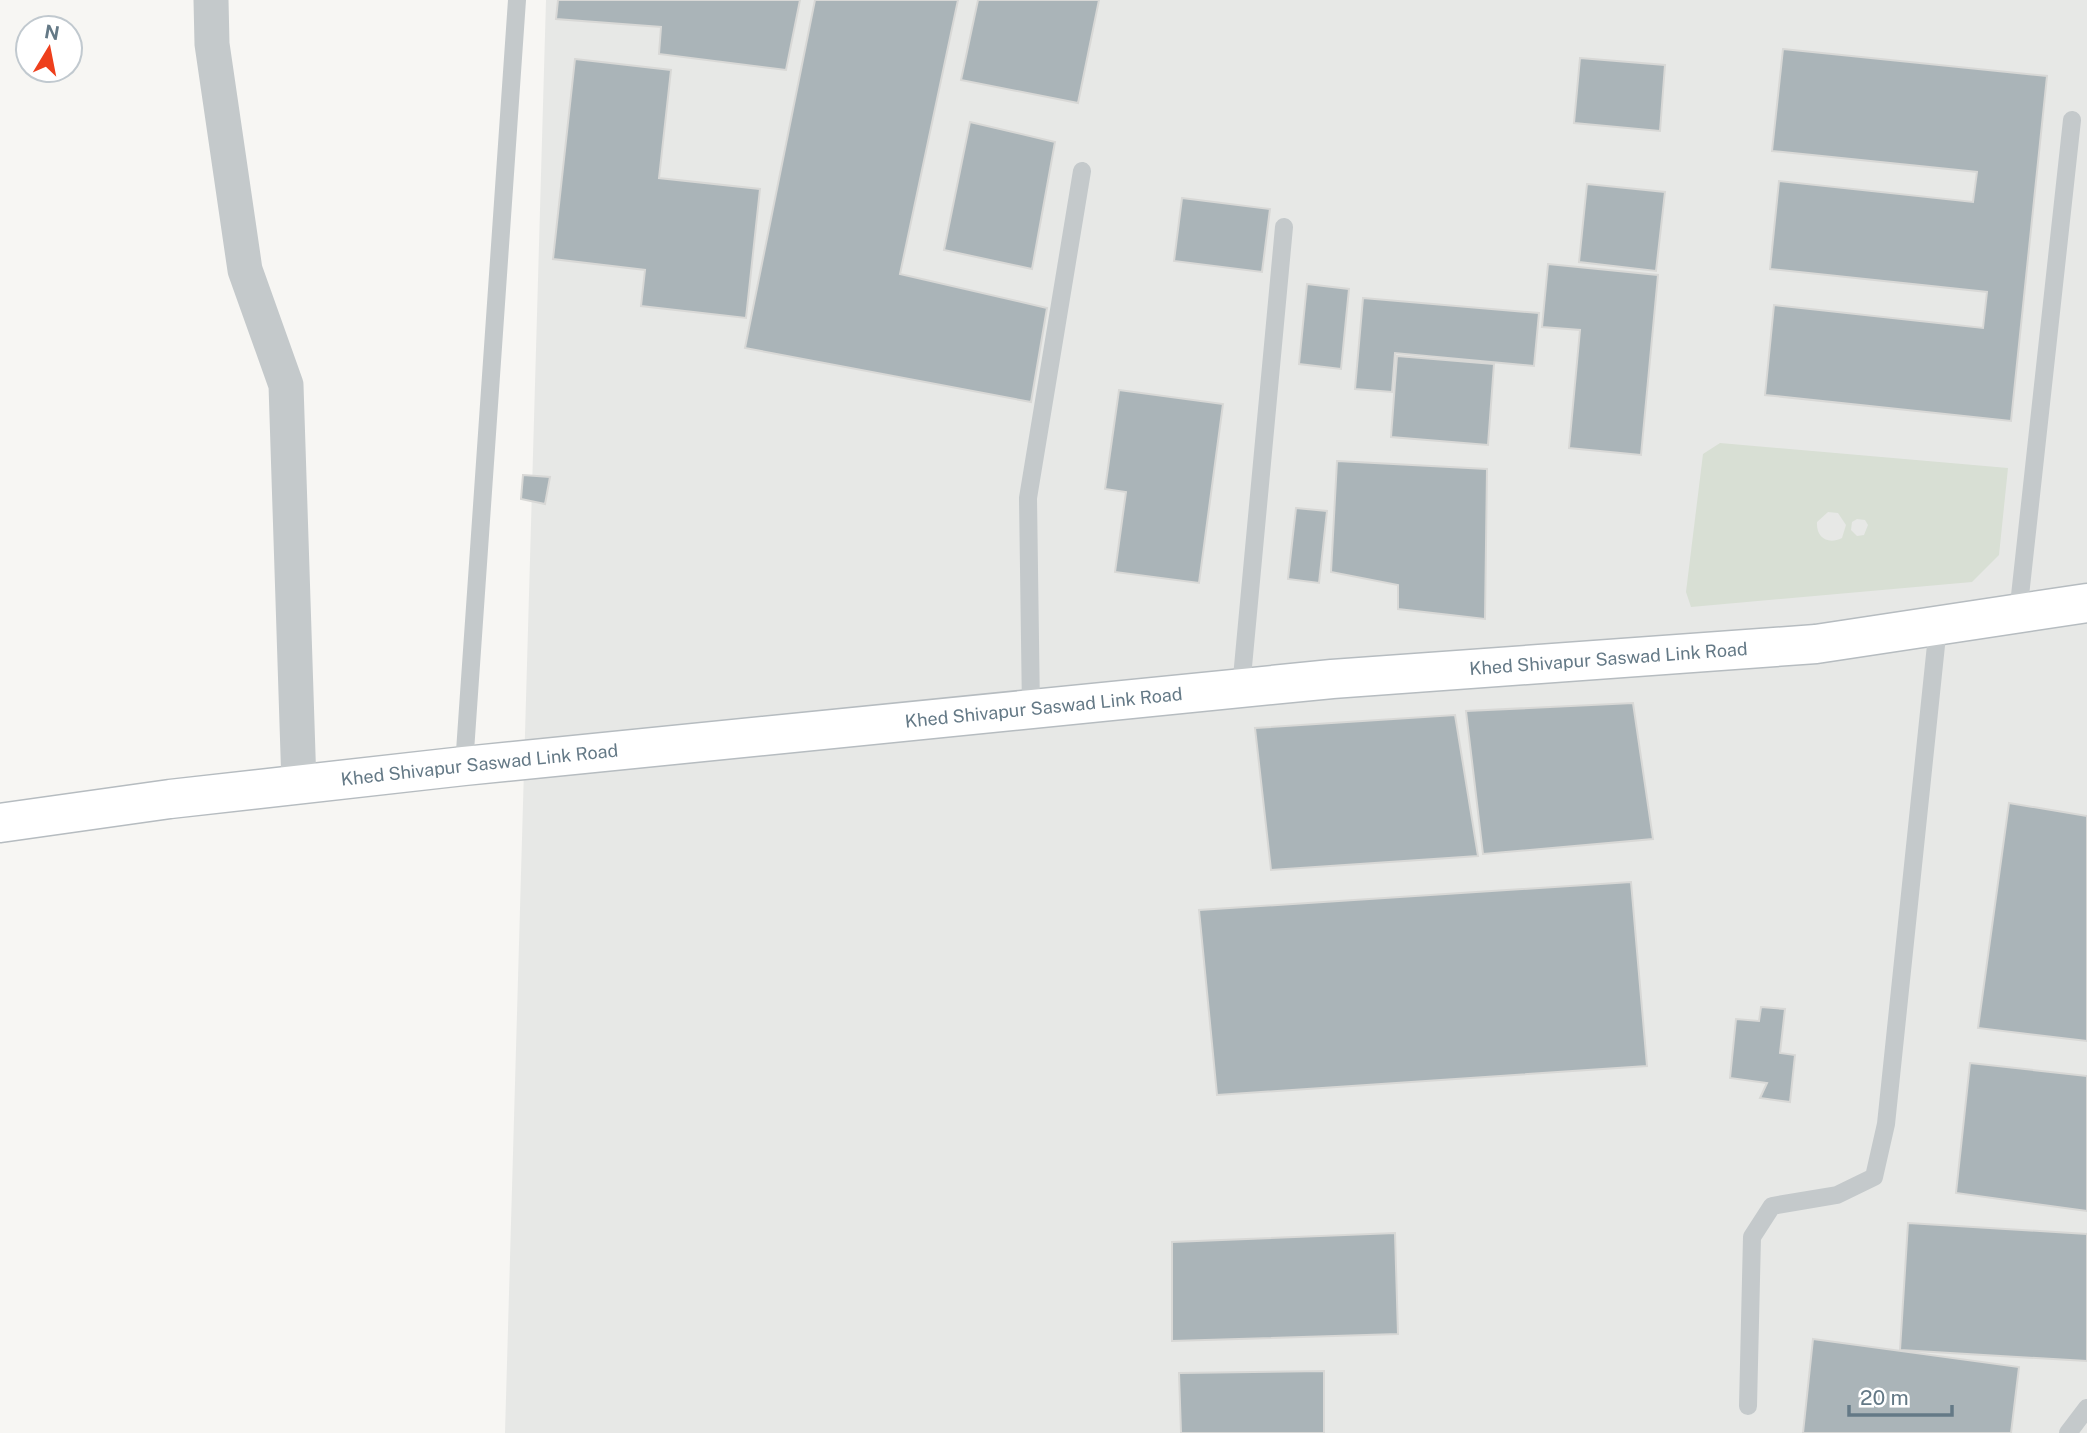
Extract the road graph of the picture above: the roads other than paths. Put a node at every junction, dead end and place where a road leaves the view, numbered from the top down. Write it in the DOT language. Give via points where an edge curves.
graph roads {
  1 [pos="211,0"];
  2 [pos="517,0"];
  3 [pos="2072,120"];
  4 [pos="1082,171"];
  5 [pos="1284,227"];
  6 [pos="2087,603"];
  7 [pos="2018,614"];
  8 [pos="1938,626"];
  9 [pos="1241,688"];
  10 [pos="1031,710"];
  11 [pos="464,766"];
  12 [pos="299,785"];
  13 [pos="0,823"];
  14 [pos="1748,1406"];
  15 [pos="2087,1408"];
  16 [pos="2068,1433"];
  1 -- 12 [label="street" via="212,44 245,270 286,385"];
  2 -- 11 [label="lane"];
  3 -- 7 [label="lane"];
  4 -- 10 [label="lane" via="1028,498"];
  5 -- 9 [label="lane"];
  6 -- 7 [label="main road, Khed Shivapur Saswad Link Road"];
  7 -- 8 [label="main road, Khed Shivapur Saswad Link Road"];
  8 -- 9 [label="main road, Khed Shivapur Saswad Link Road" via="1816,644"];
  8 -- 14 [label="lane" via="1886,1124 1874,1177 1837,1195 1772,1206 1752,1237"];
  9 -- 10 [label="main road, Khed Shivapur Saswad Link Road"];
  10 -- 11 [label="main road, Khed Shivapur Saswad Link Road"];
  11 -- 12 [label="main road, Khed Shivapur Saswad Link Road"];
  12 -- 13 [label="main road, Khed Shivapur Saswad Link Road"];
  15 -- 16 [label="lane"];
}
